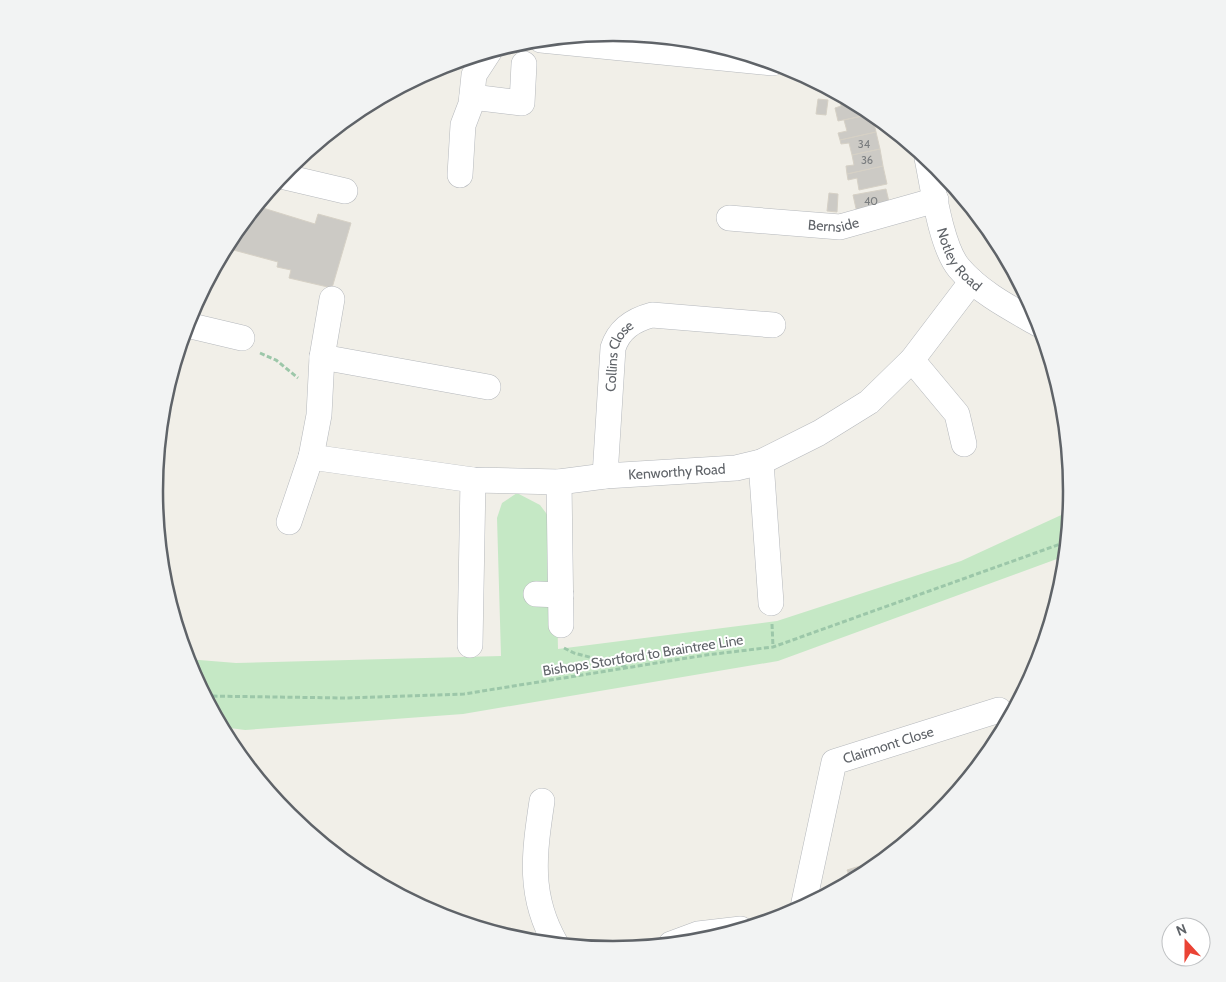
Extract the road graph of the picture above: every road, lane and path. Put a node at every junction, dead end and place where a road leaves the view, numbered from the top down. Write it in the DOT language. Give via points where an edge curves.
graph roads {
  1 [pos="573,43"];
  2 [pos="738,59"];
  3 [pos="484,61"];
  4 [pos="524,64"];
  5 [pos="471,101"];
  6 [pos="930,172"];
  7 [pos="460,175"];
  8 [pos="290,178"];
  9 [pos="345,191"];
  10 [pos="936,200"];
  11 [pos="729,218"];
  12 [pos="972,281"];
  13 [pos="332,299"];
  14 [pos="1029,318"];
  15 [pos="773,326"];
  16 [pos="194,327"];
  17 [pos="242,338"];
  18 [pos="322,357"];
  19 [pos="912,360"];
  20 [pos="303,384"];
  21 [pos="488,386"];
  22 [pos="964,444"];
  23 [pos="311,457"];
  24 [pos="761,462"];
  25 [pos="605,476"];
  26 [pos="473,480"];
  27 [pos="559,482"];
  28 [pos="289,522"];
  29 [pos="1060,544"];
  30 [pos="536,594"];
  31 [pos="561,594"];
  32 [pos="771,603"];
  33 [pos="561,625"];
  34 [pos="470,645"];
  35 [pos="629,668"];
  36 [pos="213,696"];
  37 [pos="999,710"];
  38 [pos="542,801"];
  39 [pos="805,897"];
  40 [pos="552,937"];
  1 -- 2 [label="street"];
  3 -- 5 [label="street" via="474,76"];
  4 -- 5 [label="street" via="522,103"];
  5 -- 7 [label="street" via="463,125"];
  6 -- 10 [label="street, Notley Road"];
  8 -- 9 [label="street"];
  10 -- 11 [label="street, Bernside" via="840,227"];
  10 -- 12 [label="street, Notley Road" via="949,250 958,267"];
  12 -- 14 [label="street, Notley Road"];
  12 -- 19 [label="street, Kenworthy Road"];
  13 -- 18 [label="street"];
  15 -- 25 [label="street, Collins Close" via="652,315 621,331 613,348"];
  16 -- 17 [label="street"];
  17 -- 20 [label="path" via="255,351 290,370"];
  18 -- 21 [label="street"];
  18 -- 23 [label="street" via="319,415"];
  19 -- 22 [label="street" via="957,414"];
  19 -- 24 [label="street, Kenworthy Road" via="869,402 819,434"];
  23 -- 26 [label="street, Kenworthy Road"];
  23 -- 28 [label="street"];
  24 -- 25 [label="street, Kenworthy Road" via="736,468"];
  24 -- 32 [label="street"];
  25 -- 27 [label="street, Kenworthy Road"];
  26 -- 27 [label="street, Kenworthy Road"];
  26 -- 34 [label="street"];
  27 -- 31 [label="street"];
  29 -- 35 [label="path, Bishops Stortford to Braintree Line" via="773,647"];
  30 -- 31 [label="street"];
  31 -- 33 [label="street"];
  33 -- 35 [label="path" via="550,641 574,653"];
  35 -- 36 [label="path, Bishops Stortford to Braintree Line" via="464,694 344,698"];
  37 -- 39 [label="street, Clairmont Close" via="834,762"];
  38 -- 40 [label="street" via="534,853 537,894 545,925"];
}
